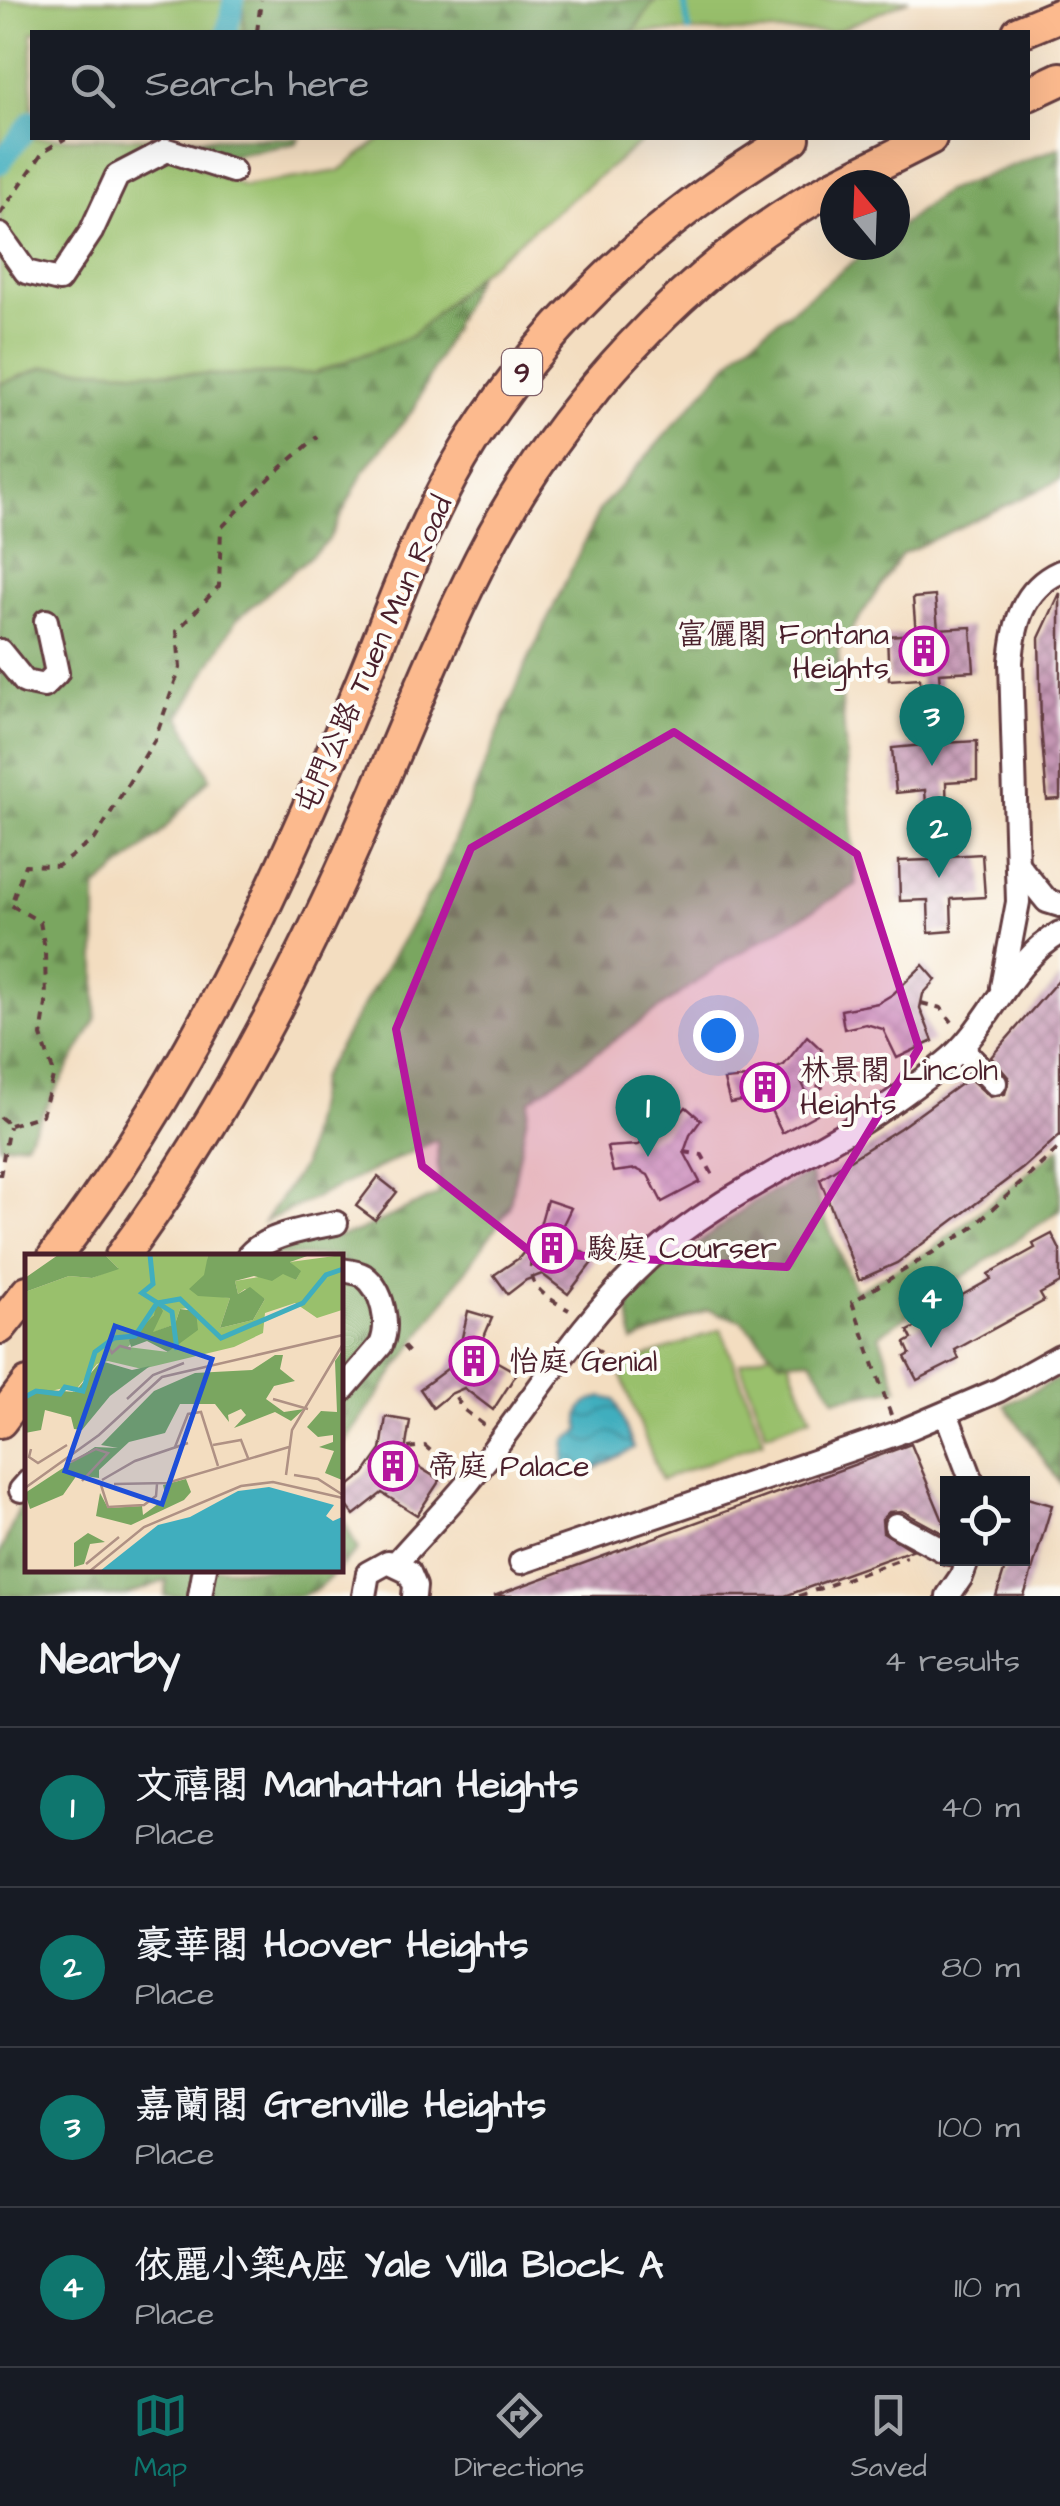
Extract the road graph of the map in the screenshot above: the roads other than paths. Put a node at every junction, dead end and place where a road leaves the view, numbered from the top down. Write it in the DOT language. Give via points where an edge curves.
graph roads {
  1 [pos="1060,15"];
  2 [pos="1024,30"];
  3 [pos="1060,79"];
  4 [pos="1030,93"];
  5 [pos="790,140"];
  6 [pos="926,140"];
  7 [pos="233,170"];
  8 [pos="866,170"];
  9 [pos="820,194"];
  10 [pos="0,235"];
  11 [pos="1060,572"];
  12 [pos="46,621"];
  13 [pos="0,651"];
  14 [pos="1016,862"];
  15 [pos="1060,905"];
  16 [pos="1060,933"];
  17 [pos="1002,991"];
  18 [pos="961,1042"];
  19 [pos="994,1083"];
  20 [pos="336,1223"];
  21 [pos="56,1254"];
  22 [pos="123,1254"];
  23 [pos="250,1254"];
  24 [pos="342,1270"];
  25 [pos="25,1296"];
  26 [pos="0,1327"];
  27 [pos="1060,1356"];
  28 [pos="25,1388"];
  29 [pos="342,1391"];
  30 [pos="946,1414"];
  31 [pos="0,1421"];
  32 [pos="970,1476"];
  33 [pos="896,1524"];
  34 [pos="940,1547"];
  35 [pos="522,1562"];
  36 [pos="396,1563"];
  37 [pos="957,1566"];
  38 [pos="205,1571"];
  39 [pos="200,1596"];
  40 [pos="364,1596"];
  41 [pos="414,1596"];
  42 [pos="948,1596"];
  1 -- 2 [label="highway"];
  3 -- 4 [label="highway"];
  5 -- 21 [label="highway, 屯門公路 Tuen Mun Road / 9" via="707,194 617,267 575,308 483,424 410,558 359,691 216,1006 136,1140"];
  6 -- 8 [label="highway, 屯門公路 Tuen Mun Road / 9"];
  7 -- 10 [label="lane" via="167,150 117,176 91,232 58,280 26,272"];
  9 -- 22 [label="highway, 屯門公路 Tuen Mun Road / 9" via="709,274 637,342 538,463 480,560 277,1005 209,1129"];
  11 -- 14 [label="lane" via="1027,598 1014,626"];
  12 -- 13 [label="lane" via="57,673 44,686 25,682"];
  14 -- 15 [label="lane" via="1047,901"];
  14 -- 17 [label="lane" via="1018,902"];
  16 -- 17 [label="lane"];
  17 -- 18 [label="lane"];
  18 -- 19 [label="lane"];
  18 -- 36 [label="lane" via="843,1134 697,1219 646,1261"];
  20 -- 23 [label="lane"];
  24 -- 29 [label="lane" via="361,1274 378,1291 385,1335"];
  25 -- 26 [label="highway"];
  27 -- 30 [label="lane"];
  28 -- 31 [label="highway"];
  30 -- 32 [label="lane"];
  30 -- 35 [label="lane" via="548,1563"];
  33 -- 34 [label="lane"];
  36 -- 40 [label="lane" via="368,1573"];
  36 -- 41 [label="lane" via="413,1578"];
  37 -- 42 [label="lane"];
  38 -- 39 [label="lane"];
}
